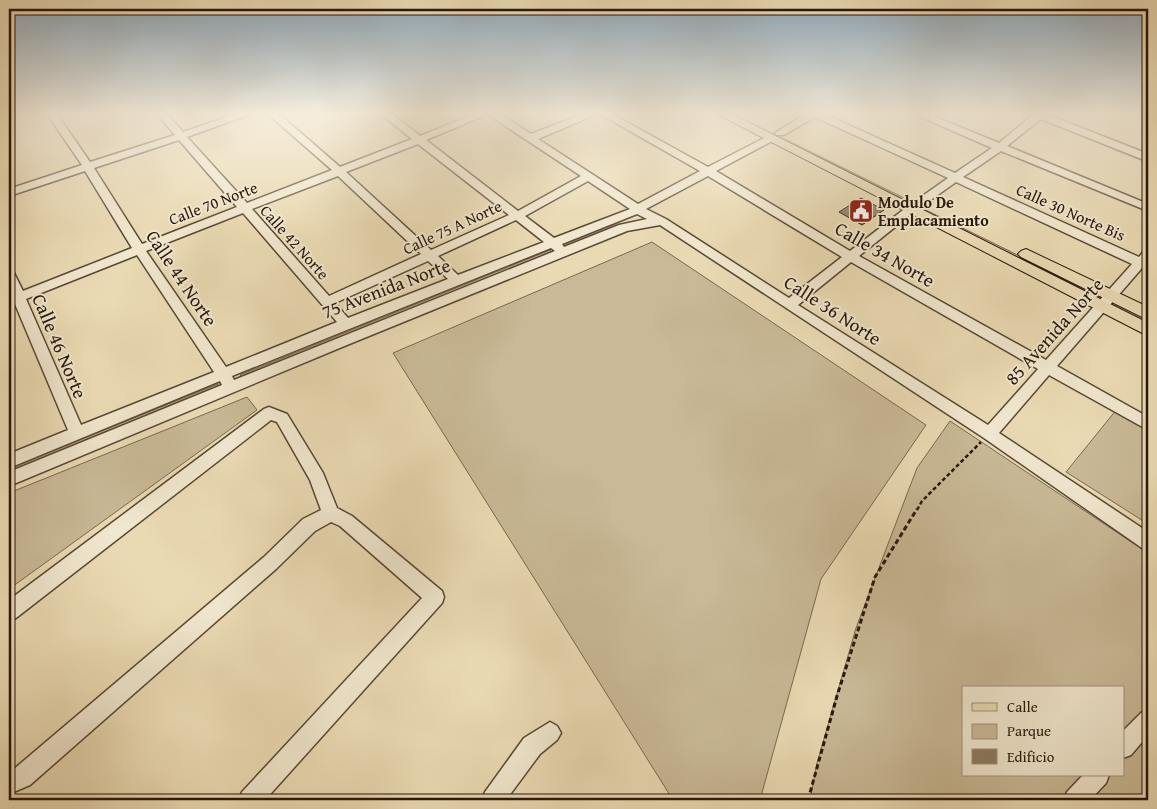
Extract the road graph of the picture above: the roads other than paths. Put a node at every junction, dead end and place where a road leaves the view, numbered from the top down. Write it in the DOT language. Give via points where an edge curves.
graph roads {
  1 [pos="78,152"];
  2 [pos="135,152"];
  3 [pos="193,152"];
  4 [pos="316,152"];
  5 [pos="389,152"];
  6 [pos="435,152"];
  7 [pos="551,152"];
  8 [pos="673,152"];
  9 [pos="745,152"];
  10 [pos="808,152"];
  11 [pos="898,152"];
  12 [pos="993,152"];
  13 [pos="1012,152"];
  14 [pos="1132,152"];
  15 [pos="1148,158"];
  16 [pos="88,167"];
  17 [pos="338,171"];
  18 [pos="709,172"];
  19 [pos="588,177"];
  20 [pos="956,178"];
  21 [pos="9,193"];
  22 [pos="916,206"];
  23 [pos="1148,208"];
  24 [pos="244,209"];
  25 [pos="638,210"];
  26 [pos="516,215"];
  27 [pos="662,221"];
  28 [pos="552,242"];
  29 [pos="138,248"];
  30 [pos="565,253"];
  31 [pos="429,255"];
  32 [pos="850,256"];
  33 [pos="1146,261"];
  34 [pos="9,274"];
  35 [pos="457,281"];
  36 [pos="1112,296"];
  37 [pos="14,299"];
  38 [pos="327,302"];
  39 [pos="789,306"];
  40 [pos="1101,307"];
  41 [pos="1148,314"];
  42 [pos="346,324"];
  43 [pos="1148,330"];
  44 [pos="1049,367"];
  45 [pos="224,374"];
  46 [pos="231,387"];
  47 [pos="1148,424"];
  48 [pos="77,433"];
  49 [pos="989,434"];
  50 [pos="9,461"];
  51 [pos="9,479"];
  52 [pos="331,513"];
  53 [pos="1148,542"];
  54 [pos="9,610"];
  55 [pos="1148,720"];
  56 [pos="550,733"];
  57 [pos="1124,746"];
  58 [pos="1097,776"];
  59 [pos="9,784"];
  60 [pos="250,800"];
  61 [pos="492,800"];
  62 [pos="1075,800"];
  1 -- 16 [label="street, Calle 44 Norte"];
  2 -- 16 [label="street"];
  3 -- 24 [label="street, Calle 42 Norte"];
  4 -- 17 [label="street"];
  5 -- 17 [label="street, Calle 70 Norte"];
  6 -- 26 [label="street"];
  7 -- 19 [label="street, Calle 36 Norte"];
  8 -- 18 [label="street, Calle 34 Norte"];
  9 -- 18 [label="street, 75 Avenida Norte"];
  10 -- 22 [label="main road"];
  11 -- 20 [label="street, Calle 30 Norte Bis"];
  12 -- 20 [label="street"];
  13 -- 23 [label="street"];
  14 -- 15 [label="street"];
  16 -- 21 [label="street"];
  16 -- 29 [label="street, Calle 44 Norte"];
  17 -- 24 [label="street, Calle 70 Norte"];
  17 -- 31 [label="street"];
  18 -- 25 [label="street, 75 Avenida Norte"];
  18 -- 32 [label="street, Calle 34 Norte"];
  19 -- 25 [label="street, Calle 36 Norte"];
  19 -- 26 [label="street, Calle 75 A Norte"];
  20 -- 22 [label="street"];
  20 -- 33 [label="street, Calle 30 Norte Bis"];
  22 -- 32 [label="street"];
  22 -- 36 [label="main road"];
  22 -- 40 [label="main road"];
  24 -- 29 [label="street, Calle 70 Norte"];
  24 -- 38 [label="street, Calle 42 Norte"];
  25 -- 27 [label="street, Calle 36 Norte"];
  25 -- 28 [label="street, 75 Avenida Norte"];
  26 -- 28 [label="street"];
  26 -- 31 [label="street, Calle 75 A Norte"];
  27 -- 30 [label="street, 75 Avenida Norte" via="623,228"];
  27 -- 39 [label="street, Calle 36 Norte"];
  28 -- 30 [label="street"];
  28 -- 35 [label="street, 75 Avenida Norte"];
  29 -- 37 [label="street, Calle 70 Norte"];
  29 -- 45 [label="street, Calle 44 Norte"];
  30 -- 46 [label="street, 75 Avenida Norte"];
  31 -- 35 [label="street"];
  31 -- 38 [label="street, Calle 75 A Norte"];
  32 -- 39 [label="street"];
  32 -- 44 [label="street, Calle 34 Norte"];
  33 -- 36 [label="street, 85 Avenida Norte"];
  34 -- 37 [label="street, Calle 46 Norte"];
  35 -- 42 [label="street, 75 Avenida Norte"];
  36 -- 40 [label="street, 85 Avenida Norte"];
  36 -- 41 [label="main road"];
  37 -- 48 [label="street, Calle 46 Norte"];
  38 -- 42 [label="street, Calle 42 Norte"];
  39 -- 49 [label="street, Calle 36 Norte"];
  40 -- 43 [label="main road"];
  40 -- 44 [label="street, 85 Avenida Norte"];
  42 -- 45 [label="street, 75 Avenida Norte"];
  44 -- 47 [label="street, Calle 34 Norte"];
  44 -- 49 [label="street, 85 Avenida Norte"];
  45 -- 46 [label="street, Calle 44 Norte"];
  45 -- 48 [label="street, 75 Avenida Norte"];
  46 -- 51 [label="street, 75 Avenida Norte"];
  48 -- 50 [label="street, 75 Avenida Norte"];
  49 -- 53 [label="street, Calle 36 Norte"];
  52 -- 54 [label="street" via="318,478 282,418 269,413"];
  52 -- 59 [label="street" via="309,526 22,777"];
  52 -- 60 [label="street" via="346,521 435,597"];
  55 -- 57 [label="street"];
  56 -- 61 [label="street" via="532,746"];
  58 -- 62 [label="street"];
}
